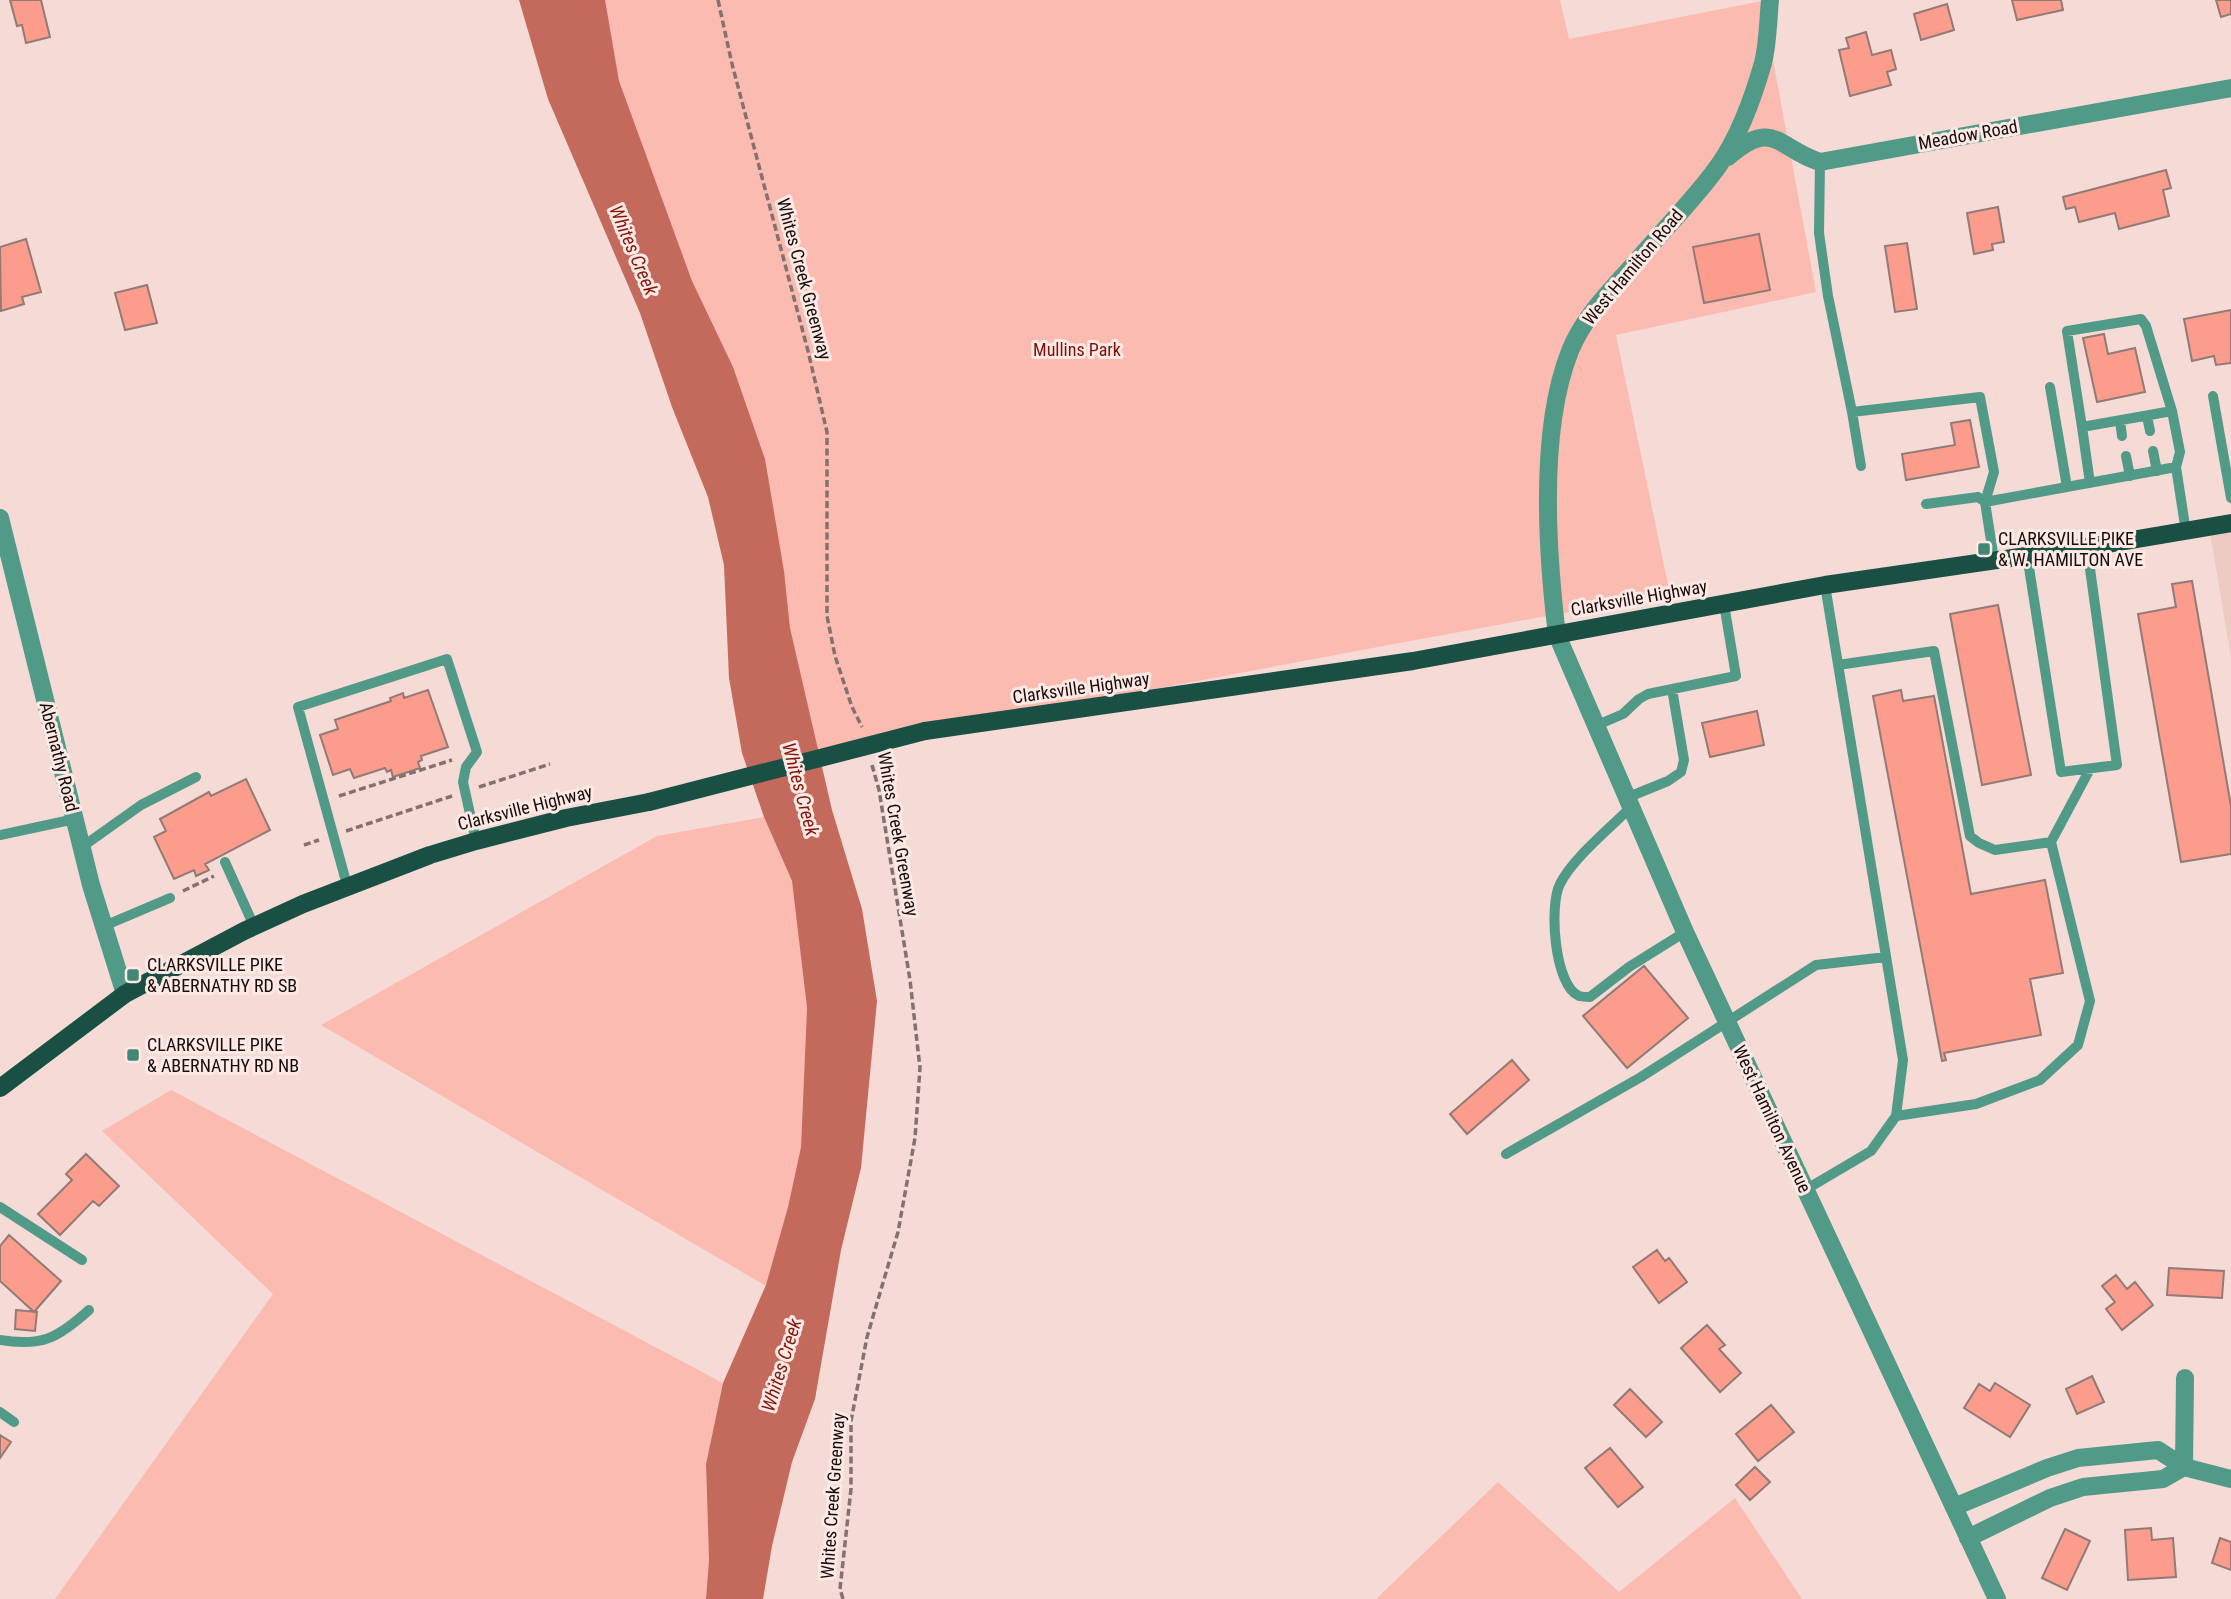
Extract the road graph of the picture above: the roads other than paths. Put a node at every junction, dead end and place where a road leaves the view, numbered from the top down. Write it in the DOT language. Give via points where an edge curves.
graph roads {
  1 [pos="1770,0"];
  2 [pos="2231,88"];
  3 [pos="1820,162"];
  4 [pos="1718,166"];
  5 [pos="2050,387"];
  6 [pos="2213,396"];
  7 [pos="2172,411"];
  8 [pos="1852,412"];
  9 [pos="2147,416"];
  10 [pos="2120,421"];
  11 [pos="2082,427"];
  12 [pos="2150,432"];
  13 [pos="2122,436"];
  14 [pos="2153,451"];
  15 [pos="2126,456"];
  16 [pos="1861,466"];
  17 [pos="2176,467"];
  18 [pos="2157,471"];
  19 [pos="2130,476"];
  20 [pos="2090,483"];
  21 [pos="2067,488"];
  22 [pos="2231,498"];
  23 [pos="1985,502"];
  24 [pos="1926,504"];
  25 [pos="0,519"];
  26 [pos="2231,523"];
  27 [pos="2186,531"];
  28 [pos="2087,547"];
  29 [pos="2027,555"];
  30 [pos="1994,560"];
  31 [pos="1825,585"];
  32 [pos="1724,604"];
  33 [pos="1557,635"];
  34 [pos="1838,666"];
  35 [pos="1672,689"];
  36 [pos="1595,726"];
  37 [pos="2090,769"];
  38 [pos="196,777"];
  39 [pos="1628,803"];
  40 [pos="75,818"];
  41 [pos="0,835"];
  42 [pos="476,841"];
  43 [pos="2051,842"];
  44 [pos="82,847"];
  45 [pos="227,865"];
  46 [pos="347,885"];
  47 [pos="170,898"];
  48 [pos="104,926"];
  49 [pos="254,926"];
  50 [pos="1685,932"];
  51 [pos="1886,957"];
  52 [pos="125,994"];
  53 [pos="1727,1023"];
  54 [pos="0,1088"];
  55 [pos="1896,1116"];
  56 [pos="1506,1154"];
  57 [pos="1805,1190"];
  58 [pos="0,1207"];
  59 [pos="82,1260"];
  60 [pos="89,1310"];
  61 [pos="0,1340"];
  62 [pos="2185,1378"];
  63 [pos="0,1412"];
  64 [pos="14,1422"];
  65 [pos="2184,1467"];
  66 [pos="2047,1468"];
  67 [pos="2231,1479"];
  68 [pos="2057,1496"];
  69 [pos="1954,1507"];
  70 [pos="1968,1538"];
  71 [pos="1997,1599"];
  1 -- 4 [label="street, West Hamilton Road" via="1763,61 1737,136"];
  2 -- 3 [label="street, Meadow Road"];
  3 -- 4 [label="street" via="1803,157 1779,139 1766,138 1748,142"];
  3 -- 8 [label="lane" via="1819,233"];
  4 -- 33 [label="street, West Hamilton Road" via="1587,319 1570,351 1550,437 1549,533"];
  5 -- 21 [label="lane"];
  6 -- 22 [label="lane"];
  7 -- 9 [label="lane"];
  7 -- 11 [label="lane" via="2141,320 2067,331"];
  7 -- 17 [label="lane" via="2180,452"];
  8 -- 16 [label="lane"];
  8 -- 23 [label="lane" via="1980,397 1994,472"];
  9 -- 10 [label="lane"];
  9 -- 12 [label="lane"];
  10 -- 11 [label="lane"];
  10 -- 13 [label="lane"];
  11 -- 20 [label="lane"];
  14 -- 18 [label="lane"];
  15 -- 19 [label="lane"];
  17 -- 18 [label="lane"];
  17 -- 27 [label="lane"];
  18 -- 19 [label="lane"];
  19 -- 20 [label="lane"];
  20 -- 21 [label="lane"];
  21 -- 23 [label="lane"];
  23 -- 24 [label="lane" via="1978,497"];
  23 -- 30 [label="lane"];
  25 -- 40 [label="street, Abernathy Road"];
  26 -- 27 [label="main road, Clarksville Highway"];
  27 -- 28 [label="main road, Clarksville Highway"];
  28 -- 29 [label="main road, Clarksville Highway"];
  28 -- 37 [label="lane" via="2117,765"];
  29 -- 30 [label="main road, Clarksville Highway"];
  29 -- 37 [label="lane" via="2061,772"];
  30 -- 31 [label="main road, Clarksville Highway"];
  31 -- 32 [label="main road, Clarksville Highway"];
  31 -- 34 [label="lane"];
  32 -- 33 [label="main road, Clarksville Highway"];
  32 -- 35 [label="lane" via="1736,676"];
  33 -- 36 [label="street, West Hamilton Avenue"];
  33 -- 42 [label="main road, Clarksville Highway, bridge" via="1413,661 925,732"];
  34 -- 43 [label="lane" via="1934,651 1970,836 1995,850"];
  34 -- 51 [label="lane"];
  35 -- 36 [label="lane" via="1648,694 1623,714"];
  35 -- 39 [label="lane" via="1684,760 1681,772"];
  36 -- 39 [label="street, West Hamilton Avenue"];
  37 -- 43 [label="lane"];
  38 -- 44 [label="lane" via="141,805"];
  39 -- 50 [label="street, West Hamilton Avenue"];
  39 -- 50 [label="lane" via="1559,885 1557,955 1566,982 1578,995 1590,997"];
  40 -- 41 [label="lane"];
  40 -- 44 [label="street, Abernathy Road"];
  42 -- 46 [label="main road, Clarksville Highway"];
  42 -- 46 [label="lane" via="463,774 477,752 447,659 298,706"];
  43 -- 55 [label="lane" via="2090,1002 2078,1045 2040,1080 1976,1104"];
  44 -- 48 [label="street, Abernathy Road"];
  45 -- 49 [label="lane"];
  46 -- 49 [label="main road, Clarksville Highway"];
  47 -- 48 [label="lane"];
  48 -- 52 [label="street, Abernathy Road"];
  49 -- 52 [label="main road, Clarksville Highway"];
  50 -- 53 [label="street, West Hamilton Avenue"];
  51 -- 53 [label="lane" via="1816,965"];
  51 -- 55 [label="lane" via="1903,1060"];
  52 -- 54 [label="main road, Clarksville Highway"];
  53 -- 56 [label="lane"];
  53 -- 57 [label="street, West Hamilton Avenue"];
  55 -- 57 [label="lane" via="1871,1151"];
  57 -- 69 [label="street, West Hamilton Avenue"];
  58 -- 59 [label="lane"];
  60 -- 61 [label="lane" via="68,1329 40,1343"];
  62 -- 65 [label="street"];
  63 -- 64 [label="lane"];
  65 -- 66 [label="street" via="2158,1450 2078,1458"];
  65 -- 67 [label="street"];
  65 -- 68 [label="street" via="2163,1479 2083,1487"];
  66 -- 68 [label="street"];
  66 -- 69 [label="street"];
  68 -- 70 [label="street"];
  69 -- 70 [label="street, West Hamilton Avenue"];
  70 -- 71 [label="street, West Hamilton Avenue"];
}
